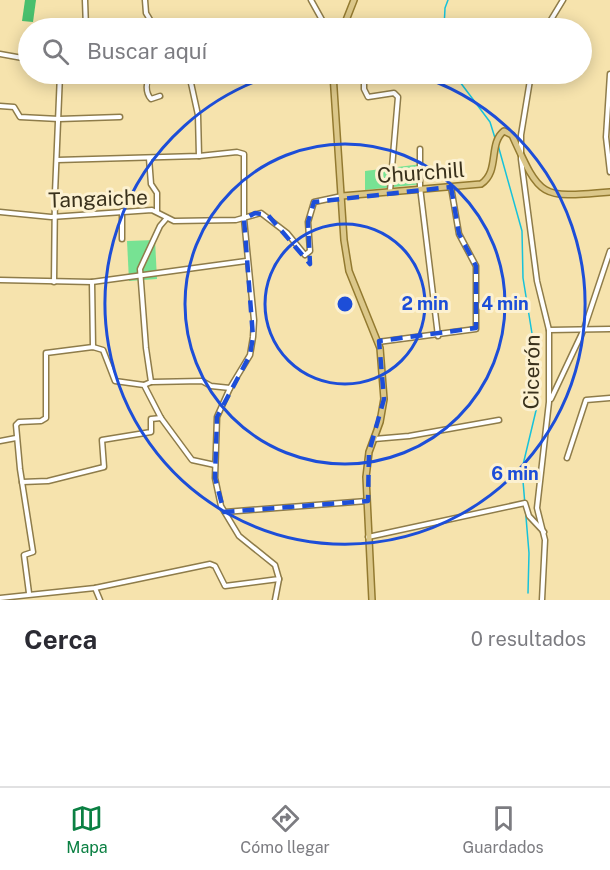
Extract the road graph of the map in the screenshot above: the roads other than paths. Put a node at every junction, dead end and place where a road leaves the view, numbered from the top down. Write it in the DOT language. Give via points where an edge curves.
graph roads {
  1 [pos="85,0"];
  2 [pos="145,0"];
  3 [pos="311,0"];
  4 [pos="354,0"];
  5 [pos="563,0"];
  6 [pos="86,18"];
  7 [pos="149,18"];
  8 [pos="321,18"];
  9 [pos="347,18"];
  10 [pos="552,18"];
  11 [pos="0,54"];
  12 [pos="18,57"];
  13 [pos="610,74"];
  14 [pos="60,84"];
  15 [pos="146,84"];
  16 [pos="191,84"];
  17 [pos="334,84"];
  18 [pos="364,84"];
  19 [pos="529,84"];
  20 [pos="160,96"];
  21 [pos="0,106"];
  22 [pos="120,117"];
  23 [pos="59,119"];
  24 [pos="420,149"];
  25 [pos="199,156"];
  26 [pos="149,158"];
  27 [pos="521,159"];
  28 [pos="57,160"];
  29 [pos="610,172"];
  30 [pos="450,187"];
  31 [pos="420,188"];
  32 [pos="390,191"];
  33 [pos="610,192"];
  34 [pos="342,196"];
  35 [pos="157,211"];
  36 [pos="0,212"];
  37 [pos="122,212"];
  38 [pos="56,216"];
  39 [pos="166,219"];
  40 [pos="244,219"];
  41 [pos="122,239"];
  42 [pos="610,251"];
  43 [pos="246,261"];
  44 [pos="141,278"];
  45 [pos="0,280"];
  46 [pos="54,282"];
  47 [pos="92,282"];
  48 [pos="584,329"];
  49 [pos="610,329"];
  50 [pos="549,330"];
  51 [pos="438,336"];
  52 [pos="378,342"];
  53 [pos="93,347"];
  54 [pos="151,382"];
  55 [pos="144,384"];
  56 [pos="230,388"];
  57 [pos="610,398"];
  58 [pos="549,402"];
  59 [pos="161,418"];
  60 [pos="498,420"];
  61 [pos="16,438"];
  62 [pos="374,439"];
  63 [pos="0,441"];
  64 [pos="567,458"];
  65 [pos="215,465"];
  66 [pos="22,482"];
  67 [pos="368,501"];
  68 [pos="225,512"];
  69 [pos="544,533"];
  70 [pos="368,537"];
  71 [pos="279,579"];
  72 [pos="95,588"];
  73 [pos="29,593"];
  74 [pos="0,598"];
  75 [pos="100,600"];
  76 [pos="275,600"];
  77 [pos="372,600"];
  78 [pos="542,600"];
  1 -- 6 [label="street"];
  2 -- 7 [label="street"];
  3 -- 8 [label="street"];
  4 -- 9 [label="main road"];
  5 -- 10 [label="street"];
  11 -- 12 [label="street"];
  13 -- 29 [label="street" via="606,137"];
  14 -- 23 [label="street"];
  15 -- 20 [label="street" via="151,99"];
  16 -- 25 [label="street" via="198,114"];
  17 -- 34 [label="main road"];
  18 -- 32 [label="street" via="368,98 394,93 398,96"];
  19 -- 27 [label="street, Cicerón"];
  21 -- 23 [label="street" via="14,107 20,117"];
  22 -- 23 [label="street"];
  23 -- 28 [label="street"];
  24 -- 31 [label="street"];
  25 -- 26 [label="street"];
  25 -- 40 [label="street" via="244,154"];
  26 -- 28 [label="street"];
  26 -- 35 [label="street" via="151,184 158,193"];
  27 -- 30 [label="main road, Churchill" via="512,135 504,131 499,136 488,179 476,185"];
  27 -- 33 [label="main road" via="534,181 550,194"];
  27 -- 50 [label="street, Cicerón" via="537,281"];
  28 -- 38 [label="street"];
  30 -- 31 [label="main road, Churchill"];
  30 -- 51 [label="street" via="459,234 476,266 476,328"];
  31 -- 32 [label="main road, Churchill"];
  31 -- 51 [label="street"];
  32 -- 34 [label="main road, Churchill"];
  34 -- 40 [label="street, Tangaiche" via="314,202 309,212 309,254 301,253 268,215 255,213"];
  34 -- 52 [label="main road" via="349,271"];
  35 -- 37 [label="street, Tangaiche"];
  35 -- 39 [label="street, Tangaiche"];
  36 -- 38 [label="street, Tangaiche"];
  37 -- 38 [label="street, Tangaiche"];
  37 -- 41 [label="street"];
  38 -- 46 [label="street"];
  39 -- 40 [label="street, Tangaiche"];
  39 -- 44 [label="street" via="145,257"];
  40 -- 43 [label="street"];
  42 -- 48 [label="street"];
  43 -- 44 [label="street"];
  43 -- 56 [label="street" via="253,337 250,355"];
  44 -- 47 [label="street"];
  44 -- 54 [label="street"];
  45 -- 46 [label="street"];
  46 -- 47 [label="street"];
  47 -- 53 [label="street"];
  48 -- 49 [label="street"];
  48 -- 50 [label="street"];
  48 -- 58 [label="street"];
  50 -- 58 [label="street, Cicerón"];
  51 -- 52 [label="street"];
  52 -- 62 [label="main road" via="384,399"];
  53 -- 55 [label="street" via="104,351 117,383"];
  53 -- 61 [label="street" via="45,354 47,416 41,421 18,422"];
  54 -- 55 [label="street"];
  54 -- 56 [label="street" via="202,381"];
  55 -- 59 [label="street"];
  56 -- 65 [label="street" via="217,417"];
  57 -- 64 [label="street" via="586,400"];
  58 -- 69 [label="street, Cicerón" via="537,508"];
  59 -- 65 [label="street" via="192,460"];
  59 -- 66 [label="street" via="152,419 153,431 102,440 104,467 48,481"];
  60 -- 62 [label="street"];
  61 -- 63 [label="street"];
  61 -- 66 [label="street"];
  62 -- 67 [label="main road" via="367,464"];
  65 -- 68 [label="street"];
  66 -- 73 [label="street" via="33,552 24,555"];
  67 -- 68 [label="street"];
  67 -- 70 [label="main road"];
  68 -- 71 [label="street" via="239,536 275,566"];
  69 -- 70 [label="street" via="522,504"];
  69 -- 78 [label="street, Cicerón"];
  70 -- 77 [label="main road"];
  71 -- 72 [label="street" via="225,586 215,566 210,564"];
  71 -- 76 [label="street"];
  72 -- 73 [label="street"];
  72 -- 75 [label="street"];
  73 -- 74 [label="street"];
}
